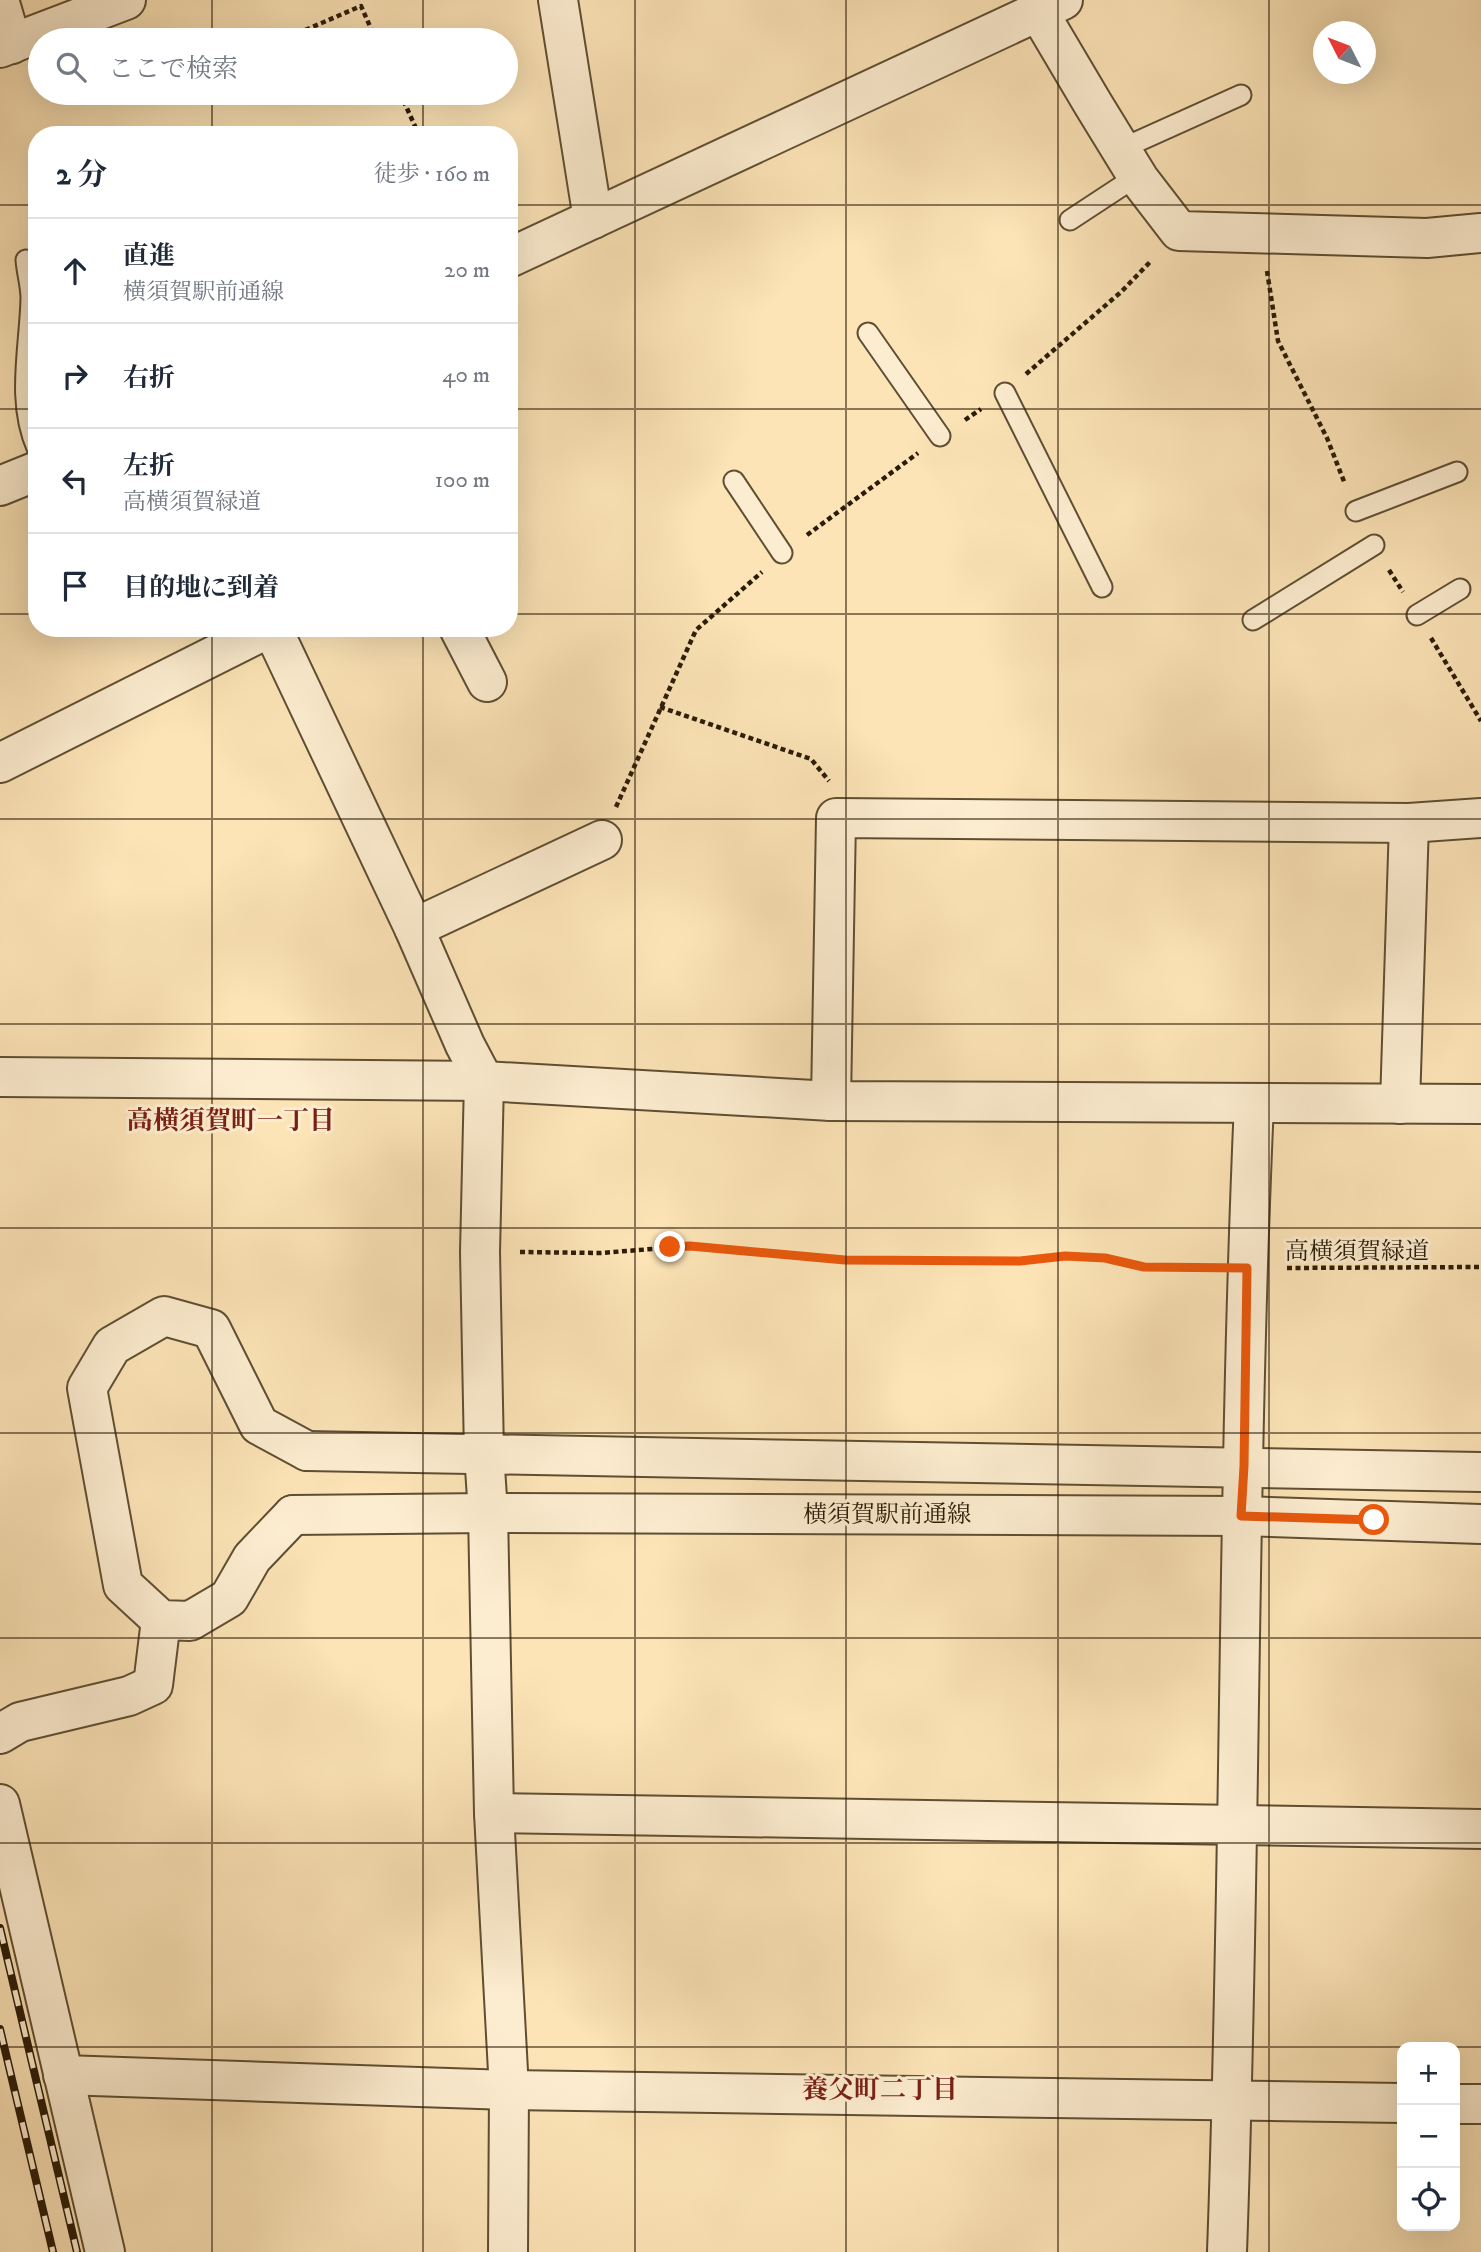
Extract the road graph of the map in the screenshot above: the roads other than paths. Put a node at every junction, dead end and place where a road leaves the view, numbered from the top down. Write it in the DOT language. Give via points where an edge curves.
graph roads {
  1 [pos="126,0"];
  2 [pos="558,0"];
  3 [pos="0,3"];
  4 [pos="1047,3"];
  5 [pos="53,28"];
  6 [pos="28,38"];
  7 [pos="6,46"];
  8 [pos="1241,95"];
  9 [pos="1129,163"];
  10 [pos="593,219"];
  11 [pos="1070,220"];
  12 [pos="1481,233"];
  13 [pos="518,254"];
  14 [pos="26,261"];
  15 [pos="28,275"];
  16 [pos="28,333"];
  17 [pos="867,333"];
  18 [pos="1005,393"];
  19 [pos="28,418"];
  20 [pos="940,436"];
  21 [pos="1457,472"];
  22 [pos="28,475"];
  23 [pos="734,481"];
  24 [pos="0,486"];
  25 [pos="1356,511"];
  26 [pos="1374,545"];
  27 [pos="782,554"];
  28 [pos="1102,587"];
  29 [pos="1460,589"];
  30 [pos="1417,615"];
  31 [pos="1252,620"];
  32 [pos="252,637"];
  33 [pos="274,637"];
  34 [pos="464,637"];
  35 [pos="487,682"];
  36 [pos="0,762"];
  37 [pos="1481,818"];
  38 [pos="1409,823"];
  39 [pos="602,839"];
  40 [pos="414,928"];
  41 [pos="0,1077"];
  42 [pos="484,1081"];
  43 [pos="831,1101"];
  44 [pos="1254,1103"];
  45 [pos="1399,1104"];
  46 [pos="1481,1104"];
  47 [pos="484,1454"];
  48 [pos="1244,1466"];
  49 [pos="1481,1472"];
  50 [pos="488,1513"];
  51 [pos="1241,1516"];
  52 [pos="1481,1524"];
  53 [pos="161,1620"];
  54 [pos="0,1734"];
  55 [pos="0,1804"];
  56 [pos="494,1813"];
  57 [pos="1238,1824"];
  58 [pos="1481,1829"];
  59 [pos="63,2075"];
  60 [pos="509,2090"];
  61 [pos="1232,2102"];
  62 [pos="1397,2103"];
  63 [pos="1460,2104"];
  64 [pos="1481,2104"];
  65 [pos="105,2252"];
  66 [pos="508,2252"];
  67 [pos="1227,2252"];
  1 -- 5 [label="street"];
  2 -- 10 [label="street"];
  3 -- 7 [label="street"];
  4 -- 9 [label="street" via="1048,28"];
  4 -- 10 [label="street"];
  6 -- 7 [label="street"];
  8 -- 9 [label="lane"];
  9 -- 11 [label="lane"];
  9 -- 12 [label="street" via="1179,231 1427,238"];
  10 -- 13 [label="street"];
  14 -- 15 [label="lane"];
  16 -- 19 [label="lane"];
  17 -- 20 [label="lane"];
  18 -- 28 [label="lane"];
  21 -- 25 [label="lane"];
  22 -- 24 [label="street"];
  23 -- 27 [label="lane"];
  26 -- 31 [label="lane"];
  29 -- 30 [label="lane"];
  32 -- 36 [label="street"];
  33 -- 40 [label="street"];
  34 -- 35 [label="street"];
  37 -- 38 [label="street"];
  38 -- 43 [label="street" via="836,818"];
  38 -- 45 [label="street"];
  39 -- 40 [label="street"];
  40 -- 42 [label="street"];
  41 -- 42 [label="street"];
  42 -- 43 [label="street"];
  42 -- 47 [label="street" via="480,1252"];
  43 -- 44 [label="street"];
  44 -- 45 [label="street"];
  44 -- 48 [label="street"];
  45 -- 46 [label="street"];
  47 -- 48 [label="street"];
  47 -- 50 [label="street"];
  47 -- 53 [label="street" via="307,1451 259,1425 211,1329 164,1316 112,1346 87,1388 123,1586"];
  48 -- 49 [label="street"];
  48 -- 51 [label="street"];
  50 -- 51 [label="street, 横須賀駅前通線"];
  50 -- 53 [label="street, 横須賀駅前通線" via="293,1516 252,1558 229,1598 190,1621"];
  50 -- 56 [label="street"];
  51 -- 52 [label="street, 横須賀駅前通線"];
  51 -- 57 [label="street"];
  53 -- 54 [label="street" via="153,1685 129,1696 20,1722"];
  55 -- 59 [label="street"];
  56 -- 57 [label="street"];
  56 -- 60 [label="street"];
  57 -- 58 [label="street"];
  57 -- 61 [label="street"];
  59 -- 60 [label="street"];
  59 -- 65 [label="street"];
  60 -- 61 [label="street"];
  60 -- 66 [label="street"];
  61 -- 62 [label="street"];
  61 -- 67 [label="street"];
  63 -- 64 [label="street"];
}
